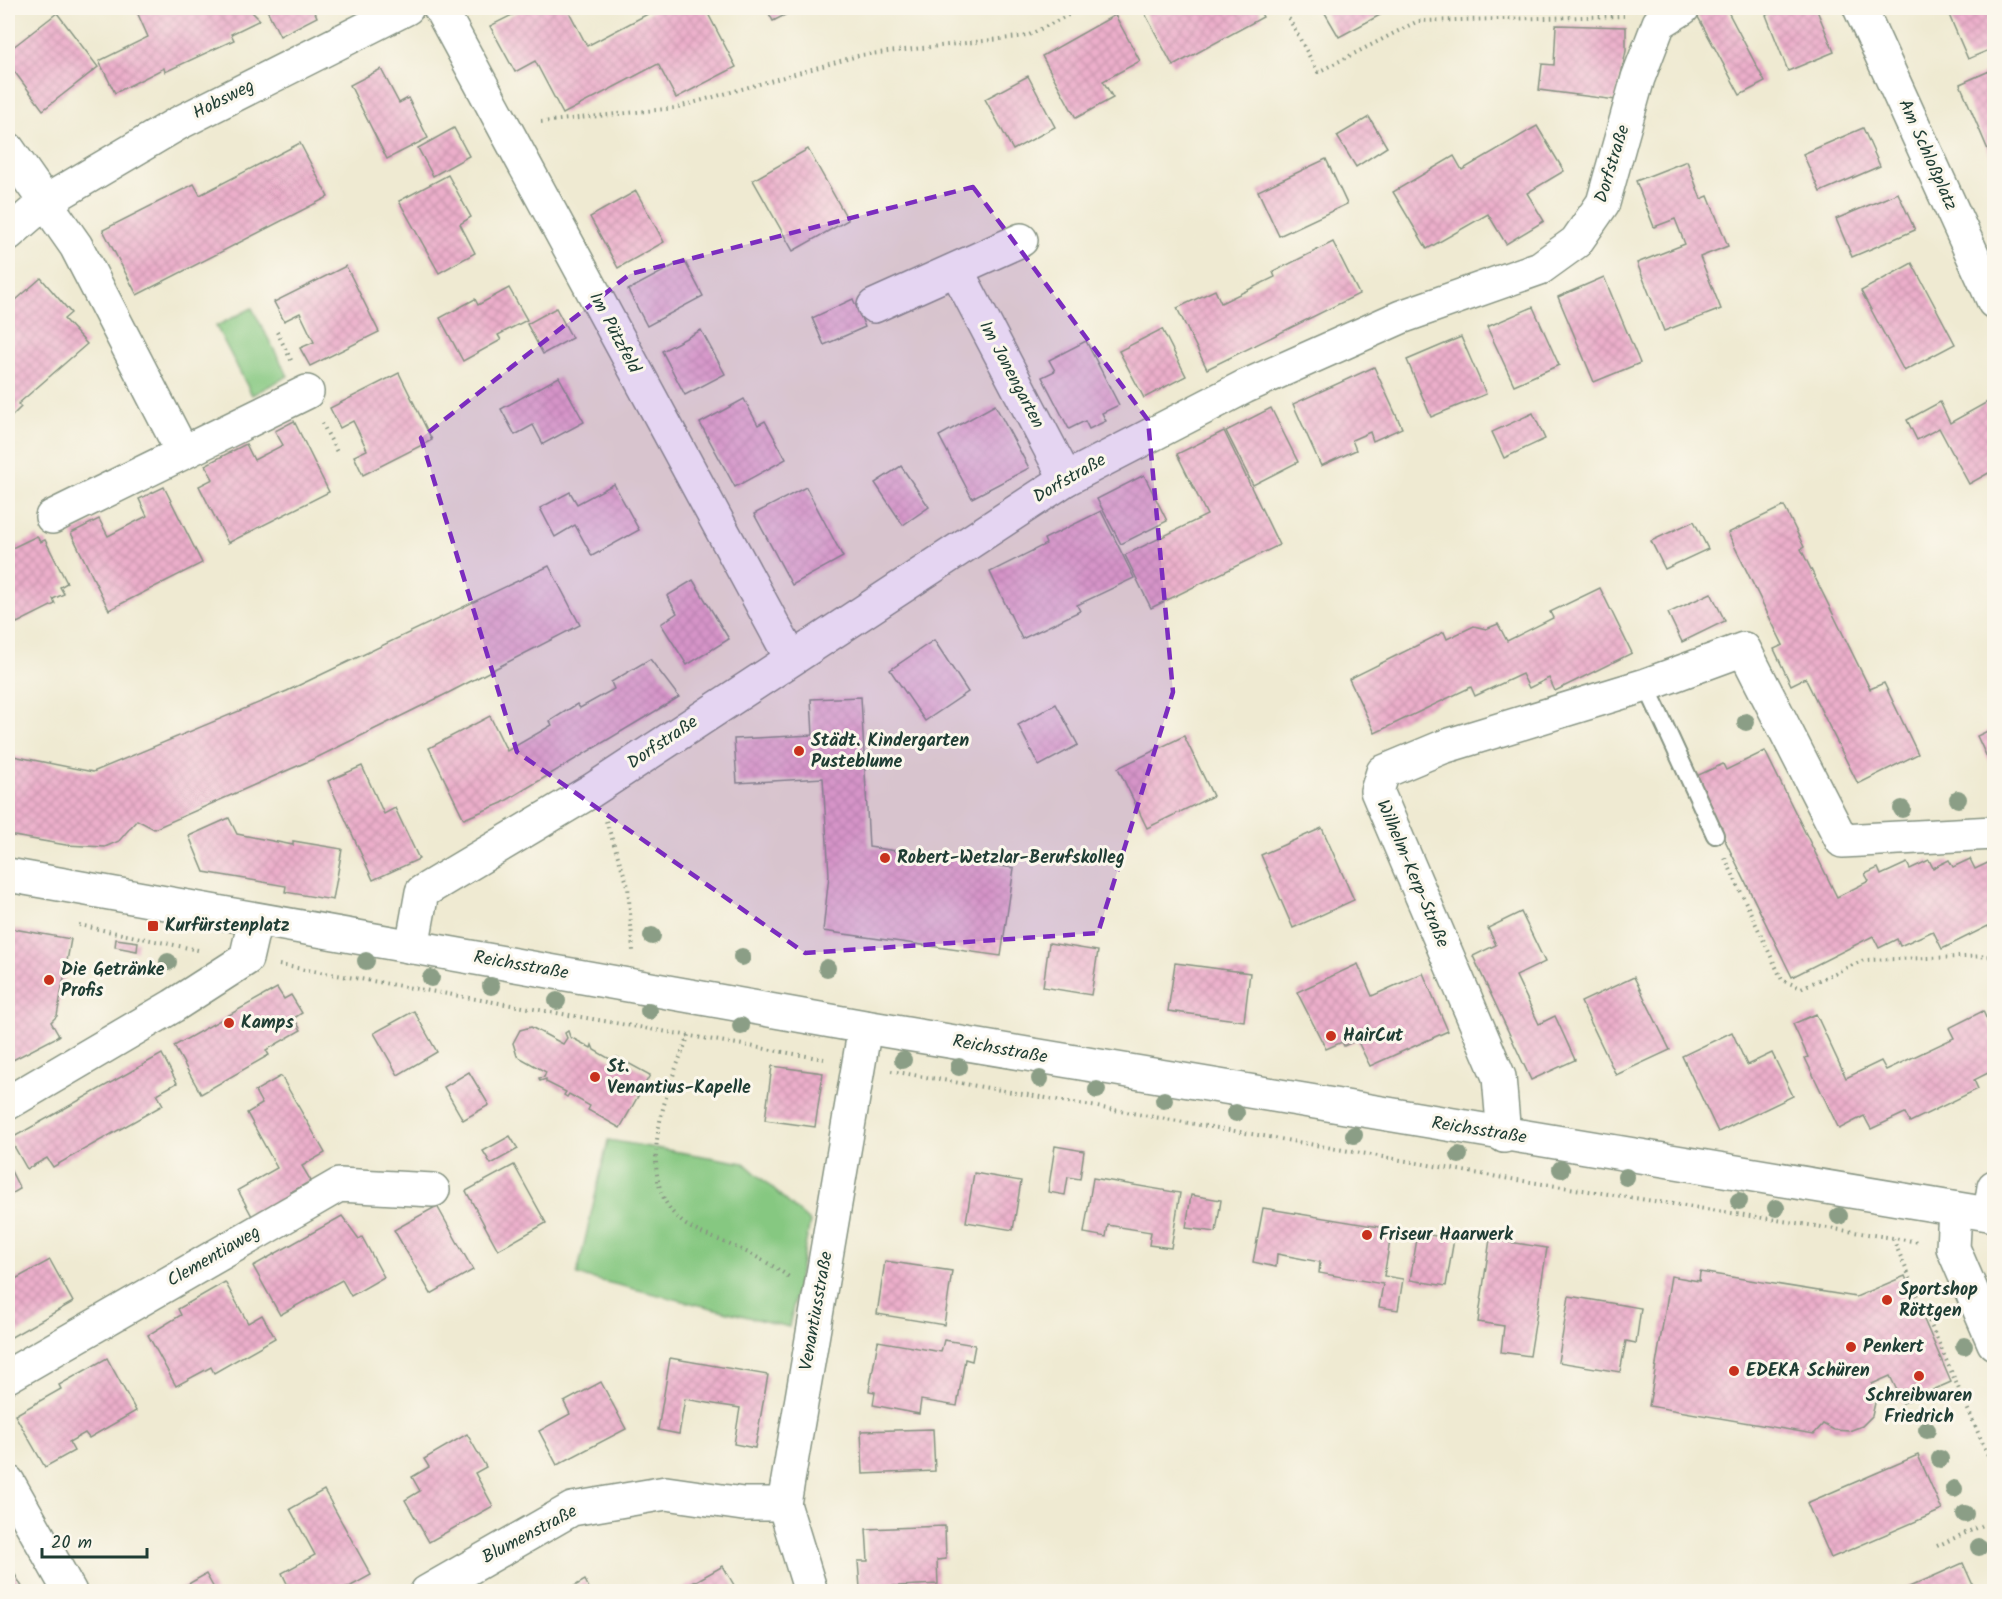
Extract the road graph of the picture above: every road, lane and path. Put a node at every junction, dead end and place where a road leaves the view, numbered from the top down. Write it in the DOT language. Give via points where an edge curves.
graph roads {
  1 [pos="407,8"];
  2 [pos="440,8"];
  3 [pos="1082,8"];
  4 [pos="1283,8"];
  5 [pos="1683,8"];
  6 [pos="1860,8"];
  7 [pos="1634,16"];
  8 [pos="509,137"];
  9 [pos="8,149"];
  10 [pos="45,202"];
  11 [pos="8,234"];
  12 [pos="1021,240"];
  13 [pos="957,271"];
  14 [pos="1995,302"];
  15 [pos="874,306"];
  16 [pos="307,392"];
  17 [pos="182,451"];
  18 [pos="1065,479"];
  19 [pos="52,517"];
  20 [pos="791,658"];
  21 [pos="1646,685"];
  22 [pos="591,791"];
  23 [pos="1995,833"];
  24 [pos="1715,835"];
  25 [pos="8,875"];
  26 [pos="255,920"];
  27 [pos="67,923"];
  28 [pos="412,947"];
  29 [pos="1995,956"];
  30 [pos="246,959"];
  31 [pos="627,985"];
  32 [pos="617,1022"];
  33 [pos="865,1027"];
  34 [pos="689,1035"];
  35 [pos="860,1066"];
  36 [pos="8,1103"];
  37 [pos="1504,1136"];
  38 [pos="433,1190"];
  39 [pos="1993,1205"];
  40 [pos="1955,1209"];
  41 [pos="1893,1238"];
  42 [pos="1953,1248"];
  43 [pos="818,1304"];
  44 [pos="1995,1343"];
  45 [pos="8,1376"];
  46 [pos="1995,1469"];
  47 [pos="8,1482"];
  48 [pos="784,1504"];
  49 [pos="1995,1520"];
  50 [pos="1937,1546"];
  51 [pos="70,1592"];
  52 [pos="427,1592"];
  53 [pos="811,1592"];
  1 -- 10 [label="street, Hobsweg" via="177,124"];
  2 -- 8 [label="street, Im Pützfeld"];
  3 -- 8 [label="path" via="1027,36 861,55 675,108 534,123"];
  4 -- 7 [label="path" via="1318,72 1418,21"];
  5 -- 18 [label="street, Dorfstraße" via="1659,23 1638,78 1603,203 1576,242 1540,268 1401,317 1244,387"];
  6 -- 14 [label="street, Am Schloßplatz"];
  8 -- 20 [label="street, Im Pützfeld"];
  9 -- 10 [label="street"];
  10 -- 11 [label="street, Hobsweg"];
  10 -- 17 [label="street" via="76,246"];
  12 -- 13 [label="street"];
  13 -- 15 [label="street"];
  13 -- 18 [label="street, Im Jonengarten"];
  16 -- 17 [label="street"];
  17 -- 19 [label="street"];
  18 -- 20 [label="street, Dorfstraße"];
  20 -- 22 [label="street, Dorfstraße"];
  21 -- 23 [label="street, Wilhelm-Kerp-Straße" via="1744,648 1842,841"];
  21 -- 24 [label="lane"];
  21 -- 37 [label="street, Wilhelm-Kerp-Straße" via="1443,747 1383,772 1377,791 1499,1077"];
  22 -- 28 [label="street, Dorfstraße" via="422,892"];
  22 -- 31 [label="path" via="611,831 628,886 633,953"];
  24 -- 29 [label="path" via="1782,980 1801,988 1864,960"];
  25 -- 26 [label="street, Reichsstraße"];
  26 -- 28 [label="street, Reichsstraße"];
  26 -- 30 [label="street"];
  27 -- 30 [label="path"];
  28 -- 31 [label="street, Reichsstraße"];
  30 -- 32 [label="path"];
  30 -- 36 [label="street"];
  31 -- 32 [label="path"];
  31 -- 33 [label="street, Reichsstraße"];
  32 -- 34 [label="path"];
  33 -- 35 [label="street, Venantiusstraße"];
  33 -- 37 [label="street, Reichsstraße"];
  34 -- 35 [label="path"];
  34 -- 43 [label="path" via="670,1081 656,1144 659,1183 666,1199 675,1215 687,1225 773,1265"];
  35 -- 41 [label="path" via="1486,1175"];
  35 -- 43 [label="street, Venantiusstraße"];
  37 -- 40 [label="street, Reichsstraße"];
  38 -- 45 [label="street, Clementiaweg" via="339,1185"];
  39 -- 40 [label="street, Reichsstraße"];
  40 -- 42 [label="street"];
  41 -- 42 [label="path"];
  41 -- 46 [label="path"];
  42 -- 44 [label="street"];
  43 -- 48 [label="street, Venantiusstraße"];
  47 -- 51 [label="street"];
  48 -- 52 [label="street, Blumenstraße" via="743,1504 666,1494 572,1509"];
  48 -- 53 [label="street, Venantiusstraße"];
  49 -- 50 [label="path"];
}
